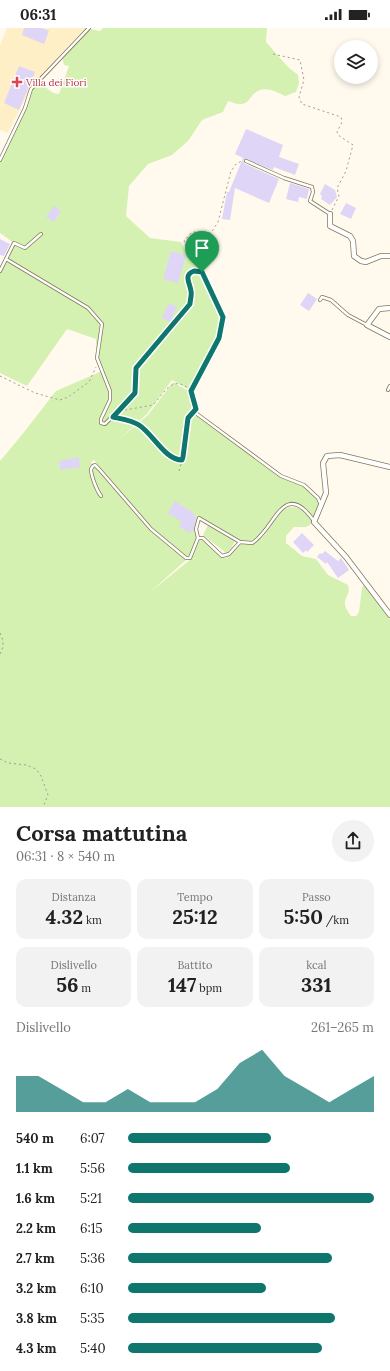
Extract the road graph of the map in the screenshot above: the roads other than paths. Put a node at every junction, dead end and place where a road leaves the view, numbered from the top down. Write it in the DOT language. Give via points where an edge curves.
graph roads {
  1 [pos="89,28"];
  2 [pos="0,160"];
  3 [pos="246,161"];
  4 [pos="330,214"];
  5 [pos="40,234"];
  6 [pos="390,256"];
  7 [pos="6,259"];
  8 [pos="0,271"];
  9 [pos="320,300"];
  10 [pos="390,308"];
  11 [pos="367,325"];
  12 [pos="390,337"];
  13 [pos="390,386"];
  14 [pos="388,390"];
  15 [pos="390,466"];
  16 [pos="101,496"];
  17 [pos="322,507"];
  18 [pos="314,522"];
  19 [pos="198,538"];
  20 [pos="240,542"];
  21 [pos="390,614"];
  1 -- 2 [label="lane" via="31,90"];
  3 -- 4 [label="lane" via="312,187 310,201"];
  4 -- 6 [label="street" via="330,226 350,236 357,259 366,262 381,256"];
  5 -- 7 [label="lane" via="25,248 14,243"];
  7 -- 8 [label="lane"];
  7 -- 17 [label="lane" via="88,308 102,324 97,358 110,391 110,400 101,419 101,423 105,424 135,393 136,368 190,304 191,291 187,278 191,272 202,272 223,317 219,338 191,391 197,414 281,476 308,488 318,498"];
  9 -- 11 [label="lane" via="322,297 331,300 348,315"];
  10 -- 11 [label="street" via="379,308"];
  11 -- 12 [label="street"];
  13 -- 14 [label="lane"];
  15 -- 17 [label="street" via="340,455 327,456 323,463 326,493"];
  16 -- 19 [label="lane" via="91,475 90,468 95,465 151,529 186,558 190,558"];
  17 -- 18 [label="street"];
  18 -- 20 [label="lane" via="302,508 290,504 280,508 258,539 252,543"];
  18 -- 21 [label="street" via="346,557"];
  19 -- 20 [label="lane" via="203,538 222,556"];
  19 -- 20 [label="lane" via="196,529 199,518"];
}
